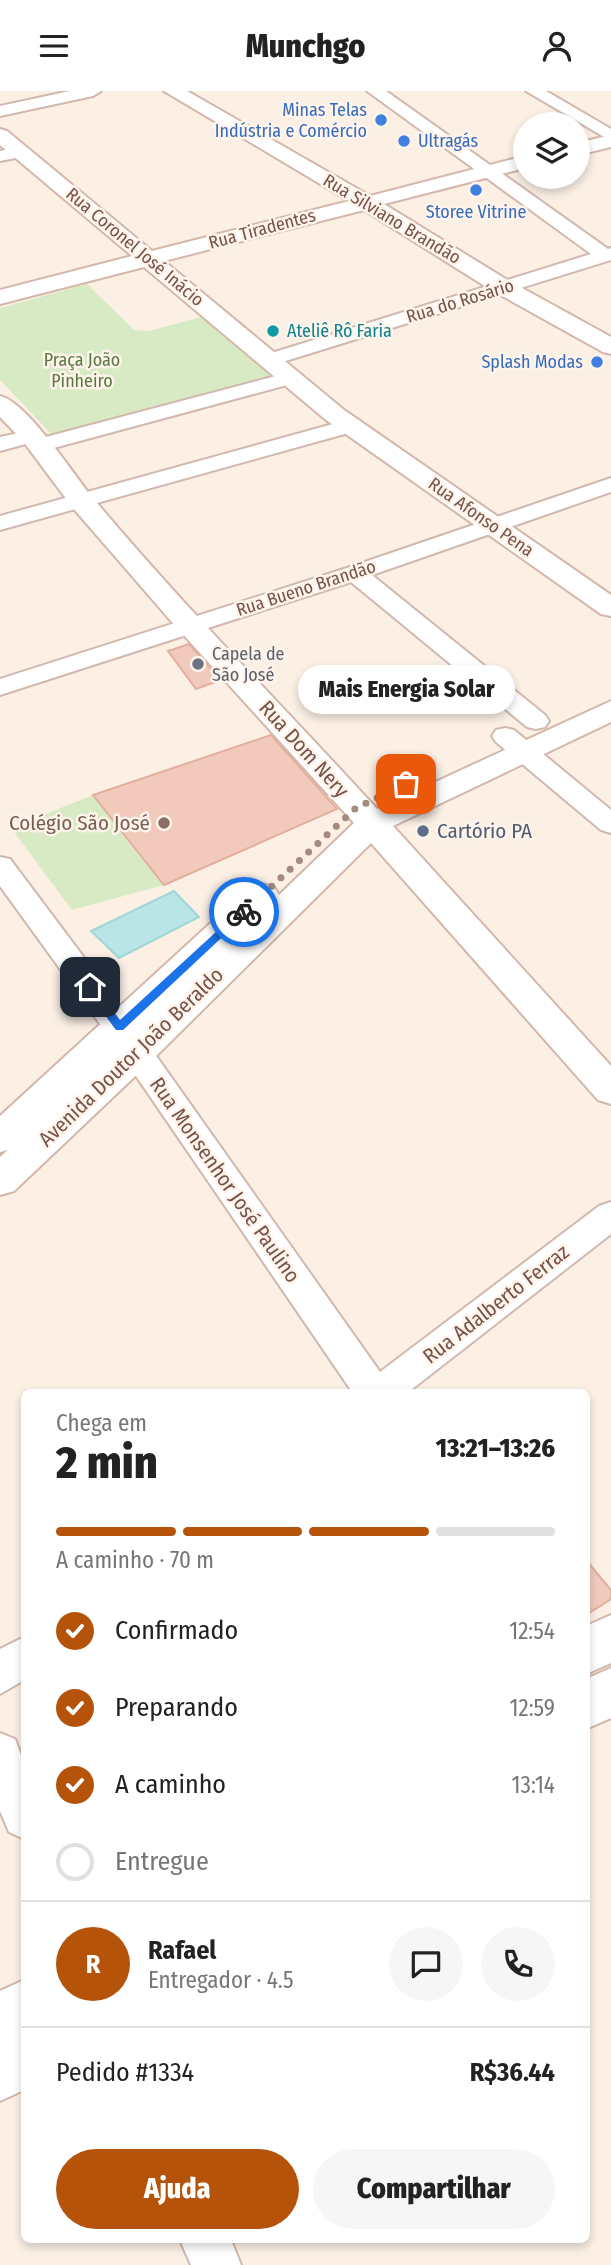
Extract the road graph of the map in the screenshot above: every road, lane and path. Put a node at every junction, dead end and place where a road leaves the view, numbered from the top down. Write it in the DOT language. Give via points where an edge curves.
graph roads {
  1 [pos="93,91"];
  2 [pos="173,91"];
  3 [pos="375,91"];
  4 [pos="558,91"];
  5 [pos="537,93"];
  6 [pos="0,111"];
  7 [pos="0,135"];
  8 [pos="611,139"];
  9 [pos="590,145"];
  10 [pos="10,154"];
  11 [pos="513,165"];
  12 [pos="486,171"];
  13 [pos="366,202"];
  14 [pos="608,255"];
  15 [pos="149,258"];
  16 [pos="505,287"];
  17 [pos="0,297"];
  18 [pos="611,347"];
  19 [pos="269,360"];
  20 [pos="292,378"];
  21 [pos="0,403"];
  22 [pos="343,420"];
  23 [pos="36,440"];
  24 [pos="0,444"];
  25 [pos="611,485"];
  26 [pos="76,494"];
  27 [pos="0,523"];
  28 [pos="491,525"];
  29 [pos="355,573"];
  30 [pos="611,608"];
  31 [pos="191,625"];
  32 [pos="611,685"];
  33 [pos="0,687"];
  34 [pos="611,710"];
  35 [pos="536,722"];
  36 [pos="515,744"];
  37 [pos="364,816"];
  38 [pos="611,824"];
  39 [pos="0,866"];
  40 [pos="128,1041"];
  41 [pos="611,1090"];
  42 [pos="0,1138"];
  43 [pos="0,1181"];
  44 [pos="611,1215"];
  45 [pos="371,1389"];
  46 [pos="385,1389"];
  47 [pos="611,1637"];
  48 [pos="590,1650"];
  49 [pos="21,1658"];
  50 [pos="0,1674"];
  51 [pos="0,1754"];
  52 [pos="21,1809"];
  53 [pos="21,2009"];
  54 [pos="0,2023"];
  55 [pos="21,2060"];
  56 [pos="0,2074"];
  57 [pos="206,2243"];
  58 [pos="216,2265"];
  1 -- 6 [label="street"];
  2 -- 13 [label="street, Rua Silviano Brandão"];
  3 -- 12 [label="street"];
  4 -- 5 [label="street"];
  5 -- 8 [label="street"];
  7 -- 10 [label="street, Rua Coronel José Inácio"];
  8 -- 9 [label="street"];
  10 -- 15 [label="street, Rua Coronel José Inácio"];
  11 -- 12 [label="street, Rua Tiradentes"];
  12 -- 13 [label="street, Rua Tiradentes"];
  12 -- 14 [label="street"];
  13 -- 15 [label="street, Rua Tiradentes"];
  13 -- 16 [label="street, Rua Silviano Brandão"];
  14 -- 16 [label="street, Rua do Rosário"];
  15 -- 17 [label="street, Rua Tiradentes"];
  15 -- 19 [label="street, Rua Coronel José Inácio"];
  16 -- 18 [label="street, Rua Silviano Brandão"];
  16 -- 19 [label="street, Rua do Rosário"];
  19 -- 20 [label="street"];
  20 -- 22 [label="street"];
  20 -- 23 [label="street"];
  21 -- 23 [label="street"];
  22 -- 26 [label="street"];
  22 -- 28 [label="street, Rua Afonso Pena"];
  23 -- 24 [label="street"];
  23 -- 26 [label="street"];
  25 -- 28 [label="street, Rua Bueno Brandão"];
  26 -- 27 [label="street"];
  26 -- 31 [label="street, Rua Dom Nery"];
  28 -- 29 [label="street, Rua Bueno Brandão"];
  28 -- 30 [label="street, Rua Afonso Pena"];
  29 -- 31 [label="street, Rua Bueno Brandão"];
  29 -- 35 [label="street"];
  31 -- 33 [label="street, Rua Bueno Brandão"];
  31 -- 37 [label="street, Rua Dom Nery"];
  32 -- 35 [label="street, Avenida Doutor João Beraldo"];
  34 -- 36 [label="street, Avenida Doutor João Beraldo"];
  35 -- 36 [label="street, Avenida Doutor João Beraldo"];
  36 -- 37 [label="street, Avenida Doutor João Beraldo"];
  36 -- 38 [label="street"];
  37 -- 40 [label="street, Avenida Doutor João Beraldo"];
  37 -- 41 [label="street, Rua Dom Nery"];
  39 -- 40 [label="street, Rua Monsenhor José Paulino"];
  40 -- 42 [label="street, Avenida Doutor João Beraldo"];
  40 -- 43 [label="street, Avenida Doutor João Beraldo"];
  40 -- 45 [label="street, Rua Monsenhor José Paulino"];
  44 -- 46 [label="street, Rua Adalberto Ferraz"];
  47 -- 48 [label="street"];
  49 -- 50 [label="street"];
  51 -- 52 [label="street"];
  53 -- 54 [label="street"];
  55 -- 56 [label="street"];
  57 -- 58 [label="street"];
}
